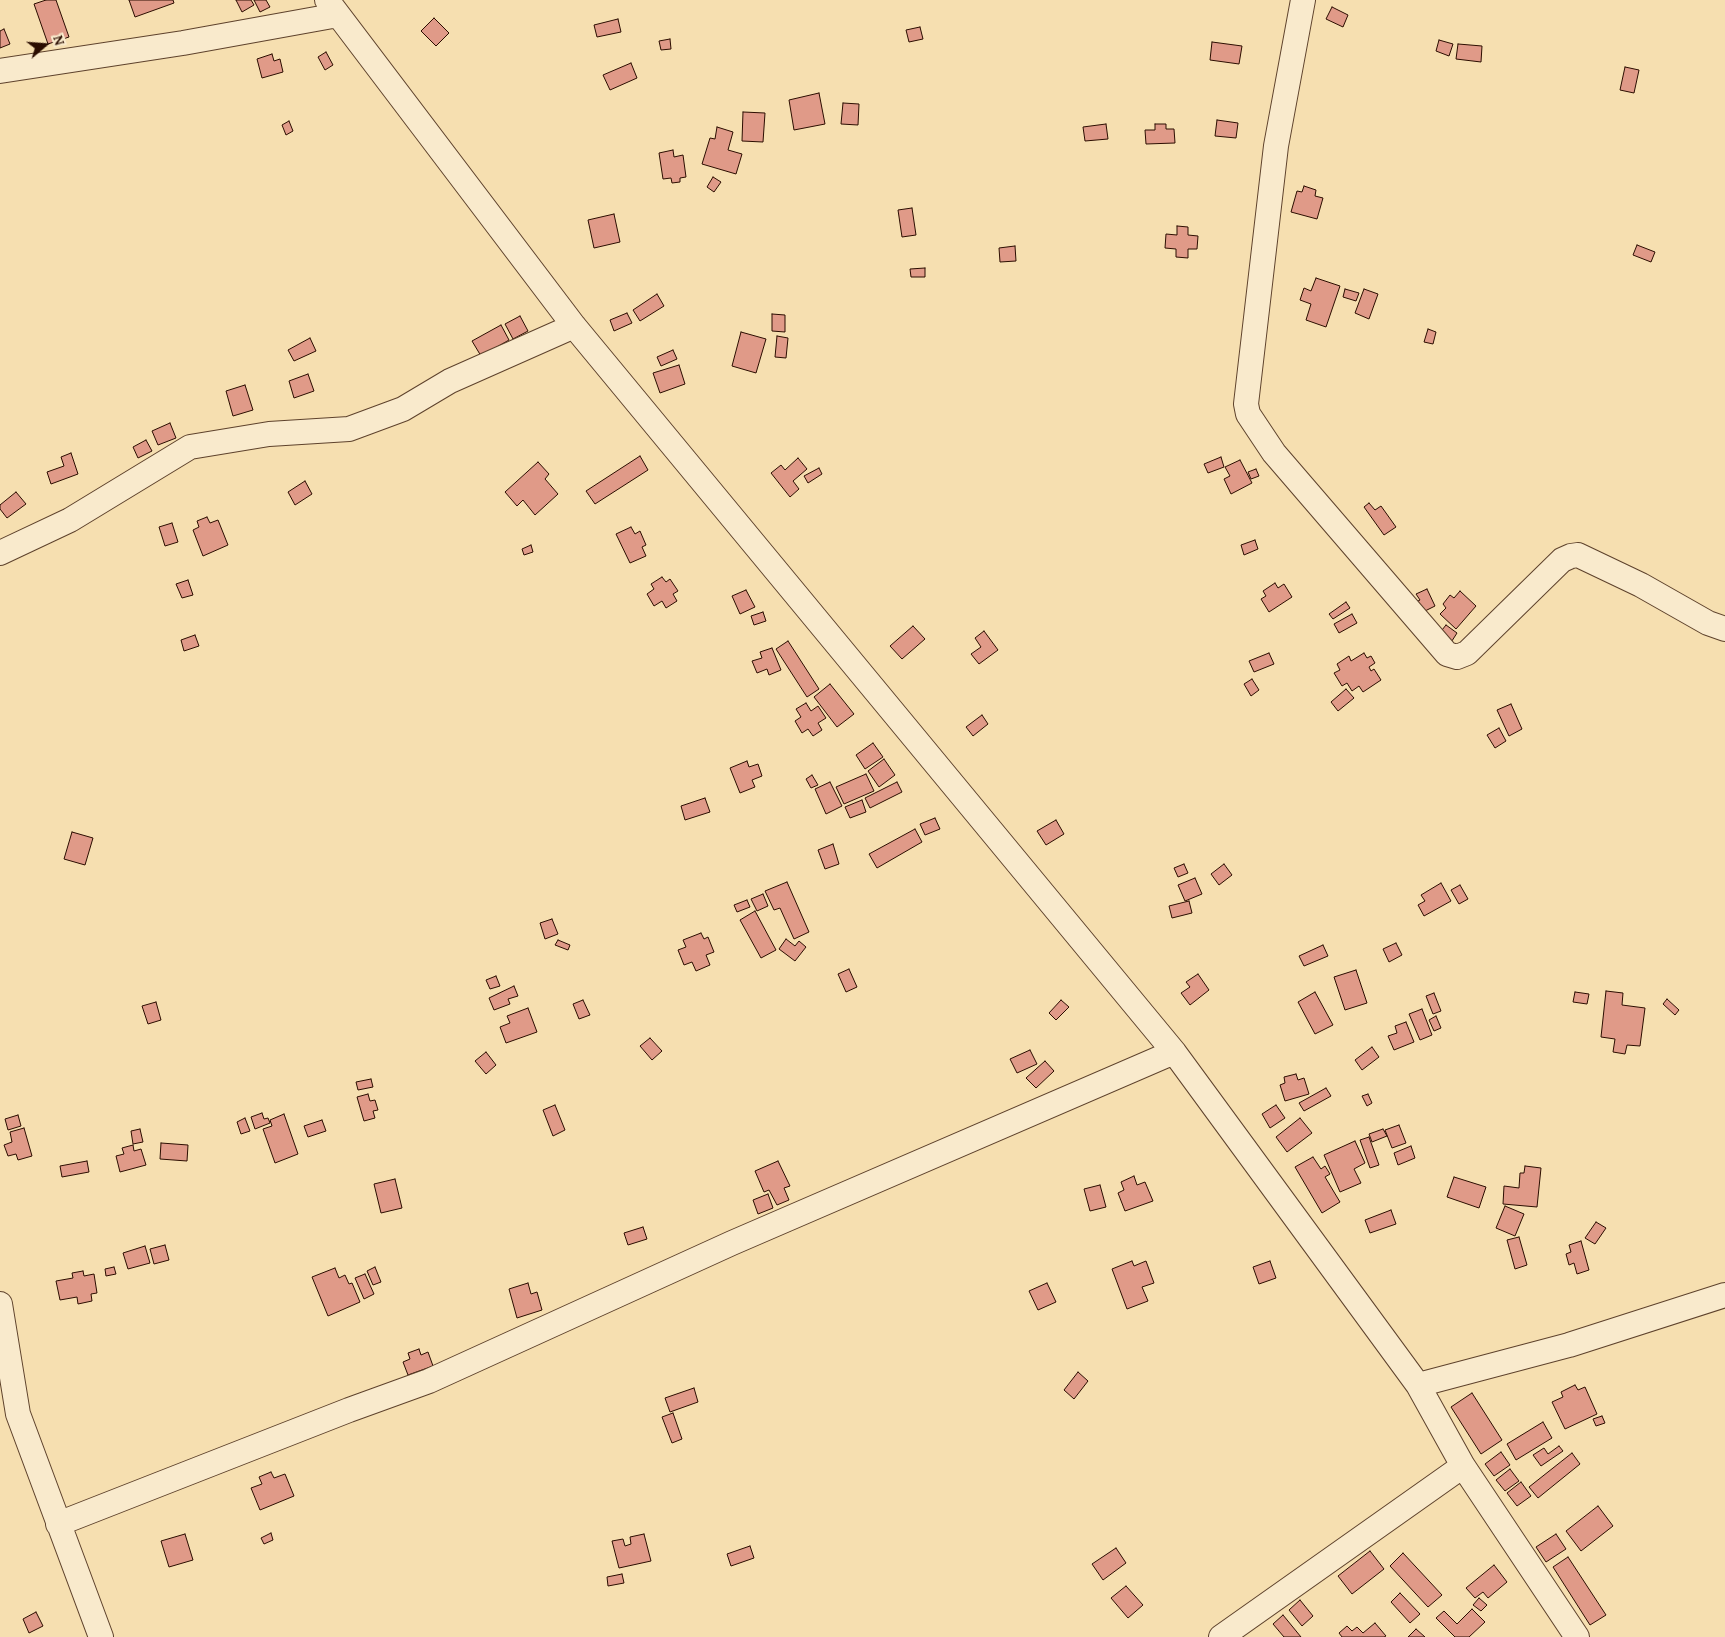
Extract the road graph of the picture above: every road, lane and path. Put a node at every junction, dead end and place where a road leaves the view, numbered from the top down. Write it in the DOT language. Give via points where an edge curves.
graph roads {
  1 [pos="1303,0"];
  2 [pos="332,8"];
  3 [pos="0,70"];
  4 [pos="574,326"];
  5 [pos="0,553"];
  6 [pos="1725,629"];
  7 [pos="1174,1052"];
  8 [pos="1725,1295"];
  9 [pos="0,1304"];
  10 [pos="1418,1385"];
  11 [pos="1463,1466"];
  12 [pos="58,1524"];
  13 [pos="101,1637"];
  14 [pos="1221,1637"];
  15 [pos="1577,1637"];
  1 -- 6 [label="street" via="1276,146 1246,404 1248,414 1280,460 1447,654 1457,657 1467,653 1562,560 1578,555"];
  2 -- 3 [label="street" via="183,43"];
  2 -- 4 [label="street"];
  4 -- 5 [label="street" via="450,382 402,409 349,429 269,434 190,447 70,520"];
  4 -- 7 [label="street"];
  7 -- 10 [label="street"];
  7 -- 12 [label="street" via="732,1243 429,1381"];
  8 -- 10 [label="street" via="1569,1345"];
  9 -- 12 [label="street" via="18,1414"];
  10 -- 11 [label="street"];
  11 -- 14 [label="street"];
  11 -- 15 [label="street"];
  12 -- 13 [label="street"];
}
